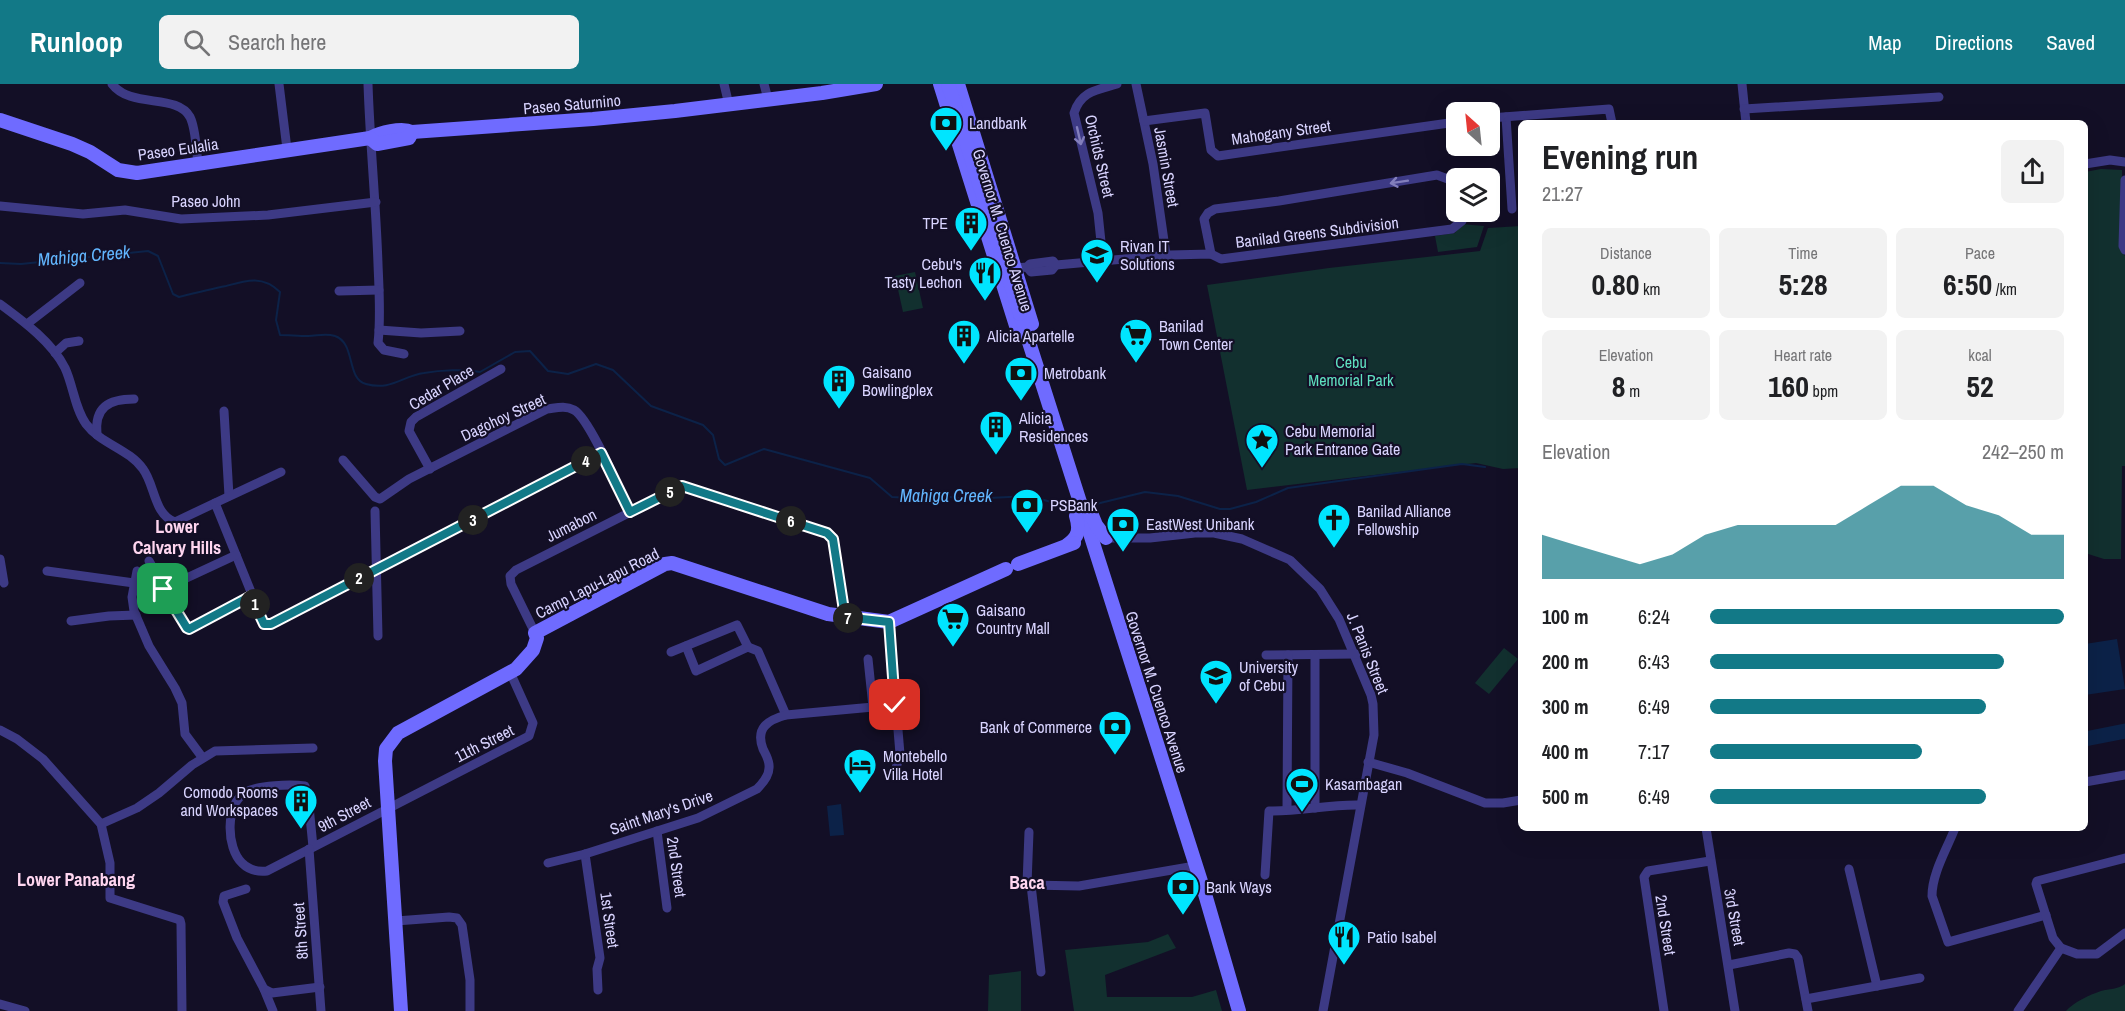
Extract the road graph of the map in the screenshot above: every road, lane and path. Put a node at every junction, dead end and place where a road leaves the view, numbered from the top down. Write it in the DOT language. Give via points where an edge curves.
graph roads {
  1 [pos="112,84"];
  2 [pos="279,84"];
  3 [pos="368,84"];
  4 [pos="724,84"];
  5 [pos="764,84"];
  6 [pos="876,84"];
  7 [pos="940,84"];
  8 [pos="956,84"];
  9 [pos="1117,84"];
  10 [pos="1136,84"];
  11 [pos="1742,84"];
  12 [pos="1939,97"];
  13 [pos="768,99"];
  14 [pos="729,105"];
  15 [pos="1744,109"];
  16 [pos="1500,117"];
  17 [pos="1506,117"];
  18 [pos="1556,118"];
  19 [pos="0,120"];
  20 [pos="1611,120"];
  21 [pos="1746,120"];
  22 [pos="1144,122"];
  23 [pos="1446,123"];
  24 [pos="370,138"];
  25 [pos="287,149"];
  26 [pos="979,150"];
  27 [pos="963,155"];
  28 [pos="2125,162"];
  29 [pos="198,163"];
  30 [pos="2088,164"];
  31 [pos="987,178"];
  32 [pos="1446,178"];
  33 [pos="2125,180"];
  34 [pos="972,183"];
  35 [pos="376,202"];
  36 [pos="0,206"];
  37 [pos="1512,209"];
  38 [pos="1461,222"];
  39 [pos="2125,249"];
  40 [pos="1211,254"];
  41 [pos="1166,255"];
  42 [pos="1103,261"];
  43 [pos="1021,268"];
  44 [pos="80,283"];
  45 [pos="379,290"];
  46 [pos="339,291"];
  47 [pos="0,304"];
  48 [pos="27,324"];
  49 [pos="379,330"];
  50 [pos="459,331"];
  51 [pos="79,341"];
  52 [pos="55,353"];
  53 [pos="404,354"];
  54 [pos="501,369"];
  55 [pos="1042,382"];
  56 [pos="134,399"];
  57 [pos="224,411"];
  58 [pos="1057,431"];
  59 [pos="97,435"];
  60 [pos="601,453"];
  61 [pos="343,460"];
  62 [pos="430,469"];
  63 [pos="280,472"];
  64 [pos="1073,485"];
  65 [pos="229,496"];
  66 [pos="215,503"];
  67 [pos="375,511"];
  68 [pos="630,512"];
  69 [pos="1084,518"];
  70 [pos="1106,538"];
  71 [pos="1090,539"];
  72 [pos="1068,545"];
  73 [pos="236,555"];
  74 [pos="0,560"];
  75 [pos="149,561"];
  76 [pos="376,570"];
  77 [pos="47,571"];
  78 [pos="136,571"];
  79 [pos="4,583"];
  80 [pos="134,583"];
  81 [pos="163,589"];
  82 [pos="251,596"];
  83 [pos="136,615"];
  84 [pos="845,617"];
  85 [pos="71,621"];
  86 [pos="889,622"];
  87 [pos="536,633"];
  88 [pos="378,636"];
  89 [pos="686,646"];
  90 [pos="748,647"];
  91 [pos="671,652"];
  92 [pos="1356,654"];
  93 [pos="1266,655"];
  94 [pos="1287,655"];
  95 [pos="1315,655"];
  96 [pos="868,659"];
  97 [pos="510,672"];
  98 [pos="895,705"];
  99 [pos="873,707"];
  100 [pos="786,715"];
  101 [pos="0,730"];
  102 [pos="313,748"];
  103 [pos="202,758"];
  104 [pos="1368,762"];
  105 [pos="896,768"];
  106 [pos="2125,775"];
  107 [pos="2088,781"];
  108 [pos="1518,800"];
  109 [pos="1360,805"];
  110 [pos="389,807"];
  111 [pos="1315,808"];
  112 [pos="1287,809"];
  113 [pos="102,824"];
  114 [pos="657,831"];
  115 [pos="1706,831"];
  116 [pos="1954,831"];
  117 [pos="1029,832"];
  118 [pos="311,848"];
  119 [pos="585,854"];
  120 [pos="2125,858"];
  121 [pos="1710,861"];
  122 [pos="548,863"];
  123 [pos="1195,866"];
  124 [pos="1849,869"];
  125 [pos="1265,874"];
  126 [pos="1031,885"];
  127 [pos="246,889"];
  128 [pos="667,908"];
  129 [pos="2046,915"];
  130 [pos="396,921"];
  131 [pos="2125,933"];
  132 [pos="2061,948"];
  133 [pos="1728,965"];
  134 [pos="1041,972"];
  135 [pos="1920,978"];
  136 [pos="1877,986"];
  137 [pos="320,987"];
  138 [pos="264,989"];
  139 [pos="598,990"];
  140 [pos="1806,999"];
  141 [pos="0,1004"];
  142 [pos="25,1011"];
  143 [pos="182,1011"];
  144 [pos="273,1011"];
  145 [pos="321,1011"];
  146 [pos="401,1011"];
  147 [pos="470,1011"];
  148 [pos="1239,1011"];
  149 [pos="1323,1011"];
  150 [pos="1664,1011"];
  151 [pos="1735,1011"];
  152 [pos="1808,1011"];
  153 [pos="2018,1011"];
  1 -- 29 [label="street" via="119,93 131,98 169,104 187,112"];
  2 -- 25 [label="street"];
  3 -- 24 [label="street"];
  4 -- 14 [label="street"];
  5 -- 13 [label="street"];
  6 -- 13 [label="street, Paseo Saturnino"];
  7 -- 27 [label="street, Governor M. Cuenco Avenue"];
  8 -- 26 [label="street, Governor M. Cuenco Avenue"];
  8 -- 55 [label="street, Governor M. Cuenco Avenue, bridge"];
  9 -- 42 [label="street, Orchids Street, one-way" via="1083,96 1074,113 1098,213"];
  10 -- 22 [label="street, Jasmin Street"];
  11 -- 15 [label="street"];
  12 -- 15 [label="street"];
  13 -- 14 [label="street, Paseo Saturnino"];
  14 -- 24 [label="street, Paseo Saturnino" via="593,119 412,132 406,129"];
  15 -- 21 [label="street"];
  16 -- 17 [label="street"];
  17 -- 18 [label="street"];
  17 -- 37 [label="street"];
  18 -- 20 [label="street" via="1609,109"];
  19 -- 29 [label="street, Paseo Eulalia" via="72,144 118,170 137,173"];
  22 -- 23 [label="street, Mahogany Street" via="1205,112 1211,150 1218,156"];
  22 -- 41 [label="street, Jasmin Street"];
  24 -- 25 [label="street, Paseo Eulalia"];
  24 -- 35 [label="street"];
  25 -- 29 [label="street, Paseo Eulalia"];
  26 -- 27 [label="street" via="969,148"];
  26 -- 31 [label="street, Governor M. Cuenco Avenue"];
  27 -- 34 [label="street, Governor M. Cuenco Avenue"];
  28 -- 30 [label="street"];
  31 -- 34 [label="street"];
  31 -- 43 [label="street, Governor M. Cuenco Avenue"];
  32 -- 40 [label="street, one-way" via="1437,175 1215,209 1204,219"];
  33 -- 39 [label="street"];
  34 -- 55 [label="street, Governor M. Cuenco Avenue" via="1016,327"];
  35 -- 36 [label="street, Paseo John" via="268,215 181,219 125,210 82,214"];
  35 -- 45 [label="street"];
  38 -- 40 [label="street, Banilad Greens Subdivision" via="1452,229 1221,259"];
  40 -- 41 [label="street"];
  41 -- 42 [label="street"];
  42 -- 43 [label="street" via="1056,265 1052,270 1031,272"];
  43 -- 55 [label="street, Governor M. Cuenco Avenue"];
  44 -- 48 [label="street"];
  45 -- 46 [label="street"];
  45 -- 49 [label="street"];
  47 -- 48 [label="street"];
  48 -- 52 [label="street"];
  49 -- 50 [label="street"];
  49 -- 53 [label="street" via="380,347"];
  51 -- 52 [label="street" via="66,343"];
  52 -- 59 [label="street" via="65,368 85,423"];
  54 -- 62 [label="street, Cedar Place" via="411,422 409,431"];
  55 -- 58 [label="street, Governor M. Cuenco Avenue"];
  56 -- 59 [label="street" via="118,399 102,409 97,414"];
  57 -- 65 [label="street"];
  58 -- 64 [label="street"];
  58 -- 64 [label="street, Governor M. Cuenco Avenue"];
  59 -- 66 [label="street" via="133,457 147,474 168,519 175,522"];
  60 -- 62 [label="street, Dagohoy Street" via="587,421 574,410 561,406"];
  60 -- 68 [label="street, Dagohoy Street"];
  60 -- 76 [label="street"];
  61 -- 62 [label="street, Dagohoy Street" via="380,499 409,478"];
  63 -- 65 [label="street"];
  64 -- 69 [label="street, Governor M. Cuenco Avenue"];
  65 -- 66 [label="street"];
  66 -- 73 [label="street"];
  67 -- 76 [label="street"];
  68 -- 84 [label="street, Jumabon" via="682,486 827,533 833,539"];
  68 -- 87 [label="street, Jumabon" via="510,576"];
  69 -- 70 [label="street"];
  69 -- 71 [label="street, Governor M. Cuenco Avenue"];
  69 -- 72 [label="street"];
  70 -- 71 [label="street, J. Panis Street"];
  70 -- 92 [label="street, J. Panis Street" via="1214,532 1276,553 1290,560 1320,589"];
  71 -- 72 [label="street"];
  71 -- 123 [label="street, Governor M. Cuenco Avenue"];
  72 -- 86 [label="street"];
  73 -- 81 [label="street"];
  73 -- 82 [label="street"];
  74 -- 79 [label="street"];
  75 -- 81 [label="street"];
  76 -- 82 [label="street" via="271,624 264,624"];
  76 -- 88 [label="street"];
  77 -- 80 [label="street"];
  78 -- 80 [label="street"];
  80 -- 83 [label="street"];
  81 -- 82 [label="street" via="189,629"];
  83 -- 85 [label="street"];
  83 -- 103 [label="street" via="182,703 185,734"];
  84 -- 86 [label="street, Camp Lapu-Lapu Road"];
  84 -- 87 [label="street, Camp Lapu-Lapu Road" via="672,563"];
  86 -- 98 [label="street"];
  87 -- 97 [label="street, Camp Lapu-Lapu Road" via="533,650"];
  89 -- 90 [label="street" via="737,625"];
  89 -- 90 [label="street" via="696,671"];
  89 -- 91 [label="street"];
  90 -- 100 [label="street" via="760,654"];
  92 -- 95 [label="street"];
  92 -- 104 [label="street, J. Panis Street" via="1374,704 1374,735"];
  93 -- 94 [label="street"];
  94 -- 95 [label="street"];
  94 -- 112 [label="street"];
  95 -- 111 [label="street"];
  96 -- 99 [label="street"];
  97 -- 110 [label="street, Camp Lapu-Lapu Road" via="391,740 385,761"];
  97 -- 110 [label="street, 11th Street" via="533,723 529,736"];
  98 -- 99 [label="street, Saint Mary's Drive"];
  98 -- 105 [label="street" via="900,754"];
  99 -- 100 [label="street, Saint Mary's Drive"];
  100 -- 114 [label="street, Saint Mary's Drive" via="771,719 761,733 769,767 758,789 698,818"];
  101 -- 113 [label="street" via="43,759"];
  102 -- 103 [label="street" via="215,751"];
  103 -- 113 [label="street" via="137,808"];
  104 -- 108 [label="street" via="1485,803"];
  104 -- 109 [label="street, J. Panis Street"];
  106 -- 107 [label="street"];
  109 -- 111 [label="street"];
  109 -- 149 [label="street, J. Panis Street"];
  110 -- 118 [label="street, 9th Street"];
  110 -- 130 [label="street, Camp Lapu-Lapu Road"];
  111 -- 112 [label="street"];
  112 -- 125 [label="street" via="1269,811"];
  113 -- 143 [label="street" via="110,863 110,898 180,920 182,924"];
  114 -- 119 [label="street, Saint Mary's Drive"];
  114 -- 128 [label="street, 2nd Street"];
  115 -- 121 [label="street, 3rd Street"];
  116 -- 129 [label="street" via="1932,889 1948,942"];
  117 -- 126 [label="street" via="1027,884"];
  118 -- 118 [label="street, 9th Street" via="267,871 259,872 242,863 229,824 234,804 253,789 305,786"];
  118 -- 137 [label="street, 8th Street"];
  119 -- 122 [label="street, Saint Mary's Drive"];
  119 -- 139 [label="street, 1st Street" via="600,958"];
  120 -- 129 [label="street" via="2037,881"];
  121 -- 133 [label="street, 3rd Street"];
  121 -- 150 [label="street, 2nd Street" via="1648,871 1644,877"];
  123 -- 126 [label="street" via="1079,886"];
  123 -- 148 [label="street, Governor M. Cuenco Avenue"];
  124 -- 136 [label="street"];
  126 -- 134 [label="street"];
  127 -- 138 [label="street" via="224,896 223,902"];
  129 -- 132 [label="street" via="2053,938"];
  130 -- 146 [label="street, Camp Lapu-Lapu Road"];
  130 -- 147 [label="street" via="457,918 462,925 470,980"];
  131 -- 132 [label="street" via="2097,954 2077,954"];
  132 -- 153 [label="street"];
  133 -- 140 [label="street" via="1795,954"];
  133 -- 151 [label="street, 3rd Street"];
  135 -- 136 [label="street"];
  136 -- 140 [label="street"];
  137 -- 138 [label="street" via="272,993"];
  137 -- 145 [label="street, 8th Street"];
  138 -- 144 [label="street"];
  140 -- 152 [label="street"];
  141 -- 142 [label="street"];
}
